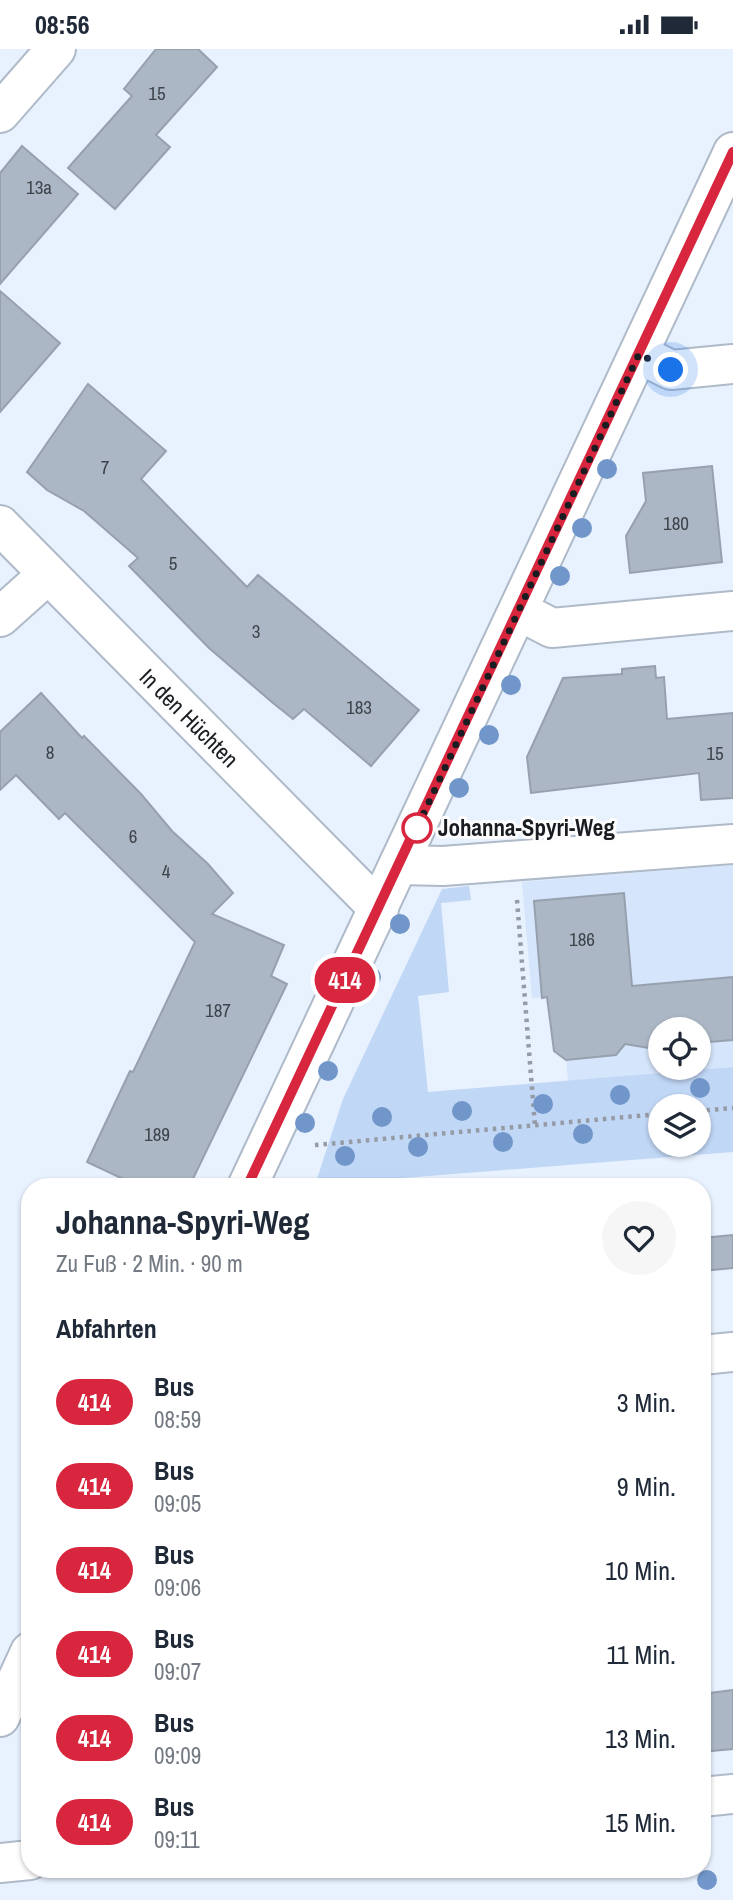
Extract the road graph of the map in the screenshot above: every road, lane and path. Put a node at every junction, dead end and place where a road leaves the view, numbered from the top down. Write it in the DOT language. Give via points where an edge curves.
graph roads {
  1 [pos="56,49"];
  2 [pos="0,113"];
  3 [pos="733,152"];
  4 [pos="639,354"];
  5 [pos="733,364"];
  6 [pos="0,525"];
  7 [pos="47,575"];
  8 [pos="519,611"];
  9 [pos="733,611"];
  10 [pos="0,617"];
  11 [pos="733,844"];
  12 [pos="514,860"];
  13 [pos="399,865"];
  14 [pos="379,909"];
  15 [pos="733,1108"];
  16 [pos="711,1110"];
  17 [pos="648,1115"];
  18 [pos="535,1126"];
  19 [pos="315,1146"];
  20 [pos="251,1178"];
  21 [pos="733,1352"];
  22 [pos="711,1354"];
  23 [pos="21,1672"];
  24 [pos="0,1717"];
  25 [pos="733,1794"];
  26 [pos="711,1796"];
  27 [pos="21,1861"];
  28 [pos="0,1863"];
  1 -- 2 [label="street"];
  3 -- 4 [label="street"];
  4 -- 5 [label="street" via="671,370"];
  4 -- 8 [label="street"];
  6 -- 7 [label="street, In den Hüchten"];
  7 -- 10 [label="street"];
  7 -- 14 [label="street, In den Hüchten"];
  8 -- 9 [label="street" via="552,628"];
  8 -- 13 [label="street"];
  11 -- 12 [label="street"];
  12 -- 13 [label="street"];
  12 -- 18 [label="path"];
  13 -- 14 [label="street"];
  14 -- 20 [label="street"];
  15 -- 16 [label="path"];
  17 -- 18 [label="path"];
  18 -- 19 [label="path"];
  21 -- 22 [label="street"];
  23 -- 24 [label="street"];
  25 -- 26 [label="street"];
  27 -- 28 [label="street"];
}
